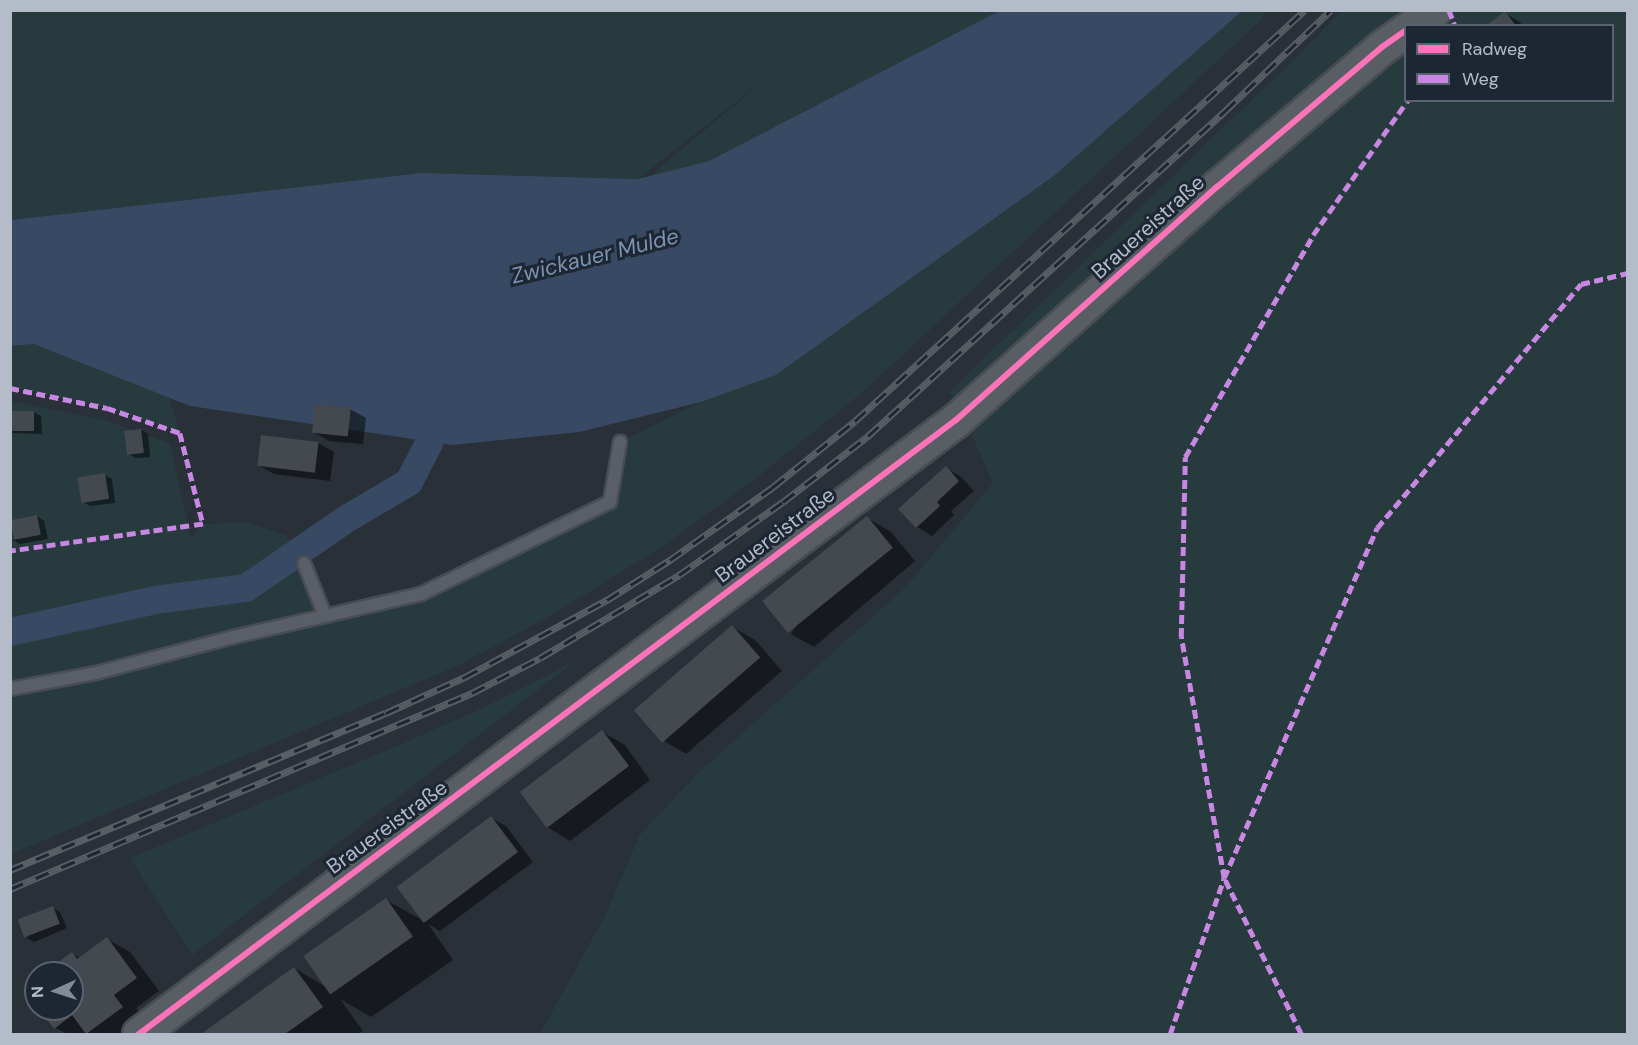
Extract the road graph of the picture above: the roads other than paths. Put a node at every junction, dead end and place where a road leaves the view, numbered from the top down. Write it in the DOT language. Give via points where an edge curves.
graph roads {
  1 [pos="1434,10"];
  2 [pos="1415,24"];
  3 [pos="1404,31"];
  4 [pos="620,442"];
  5 [pos="304,563"];
  6 [pos="325,616"];
  7 [pos="10,689"];
  8 [pos="139,1035"];
  1 -- 2 [label="street"];
  3 -- 8 [label="street, Brauereistraße" via="1217,187 956,420"];
  4 -- 6 [label="lane" via="610,502 421,594"];
  5 -- 6 [label="lane"];
  6 -- 7 [label="lane" via="96,673"];
}
